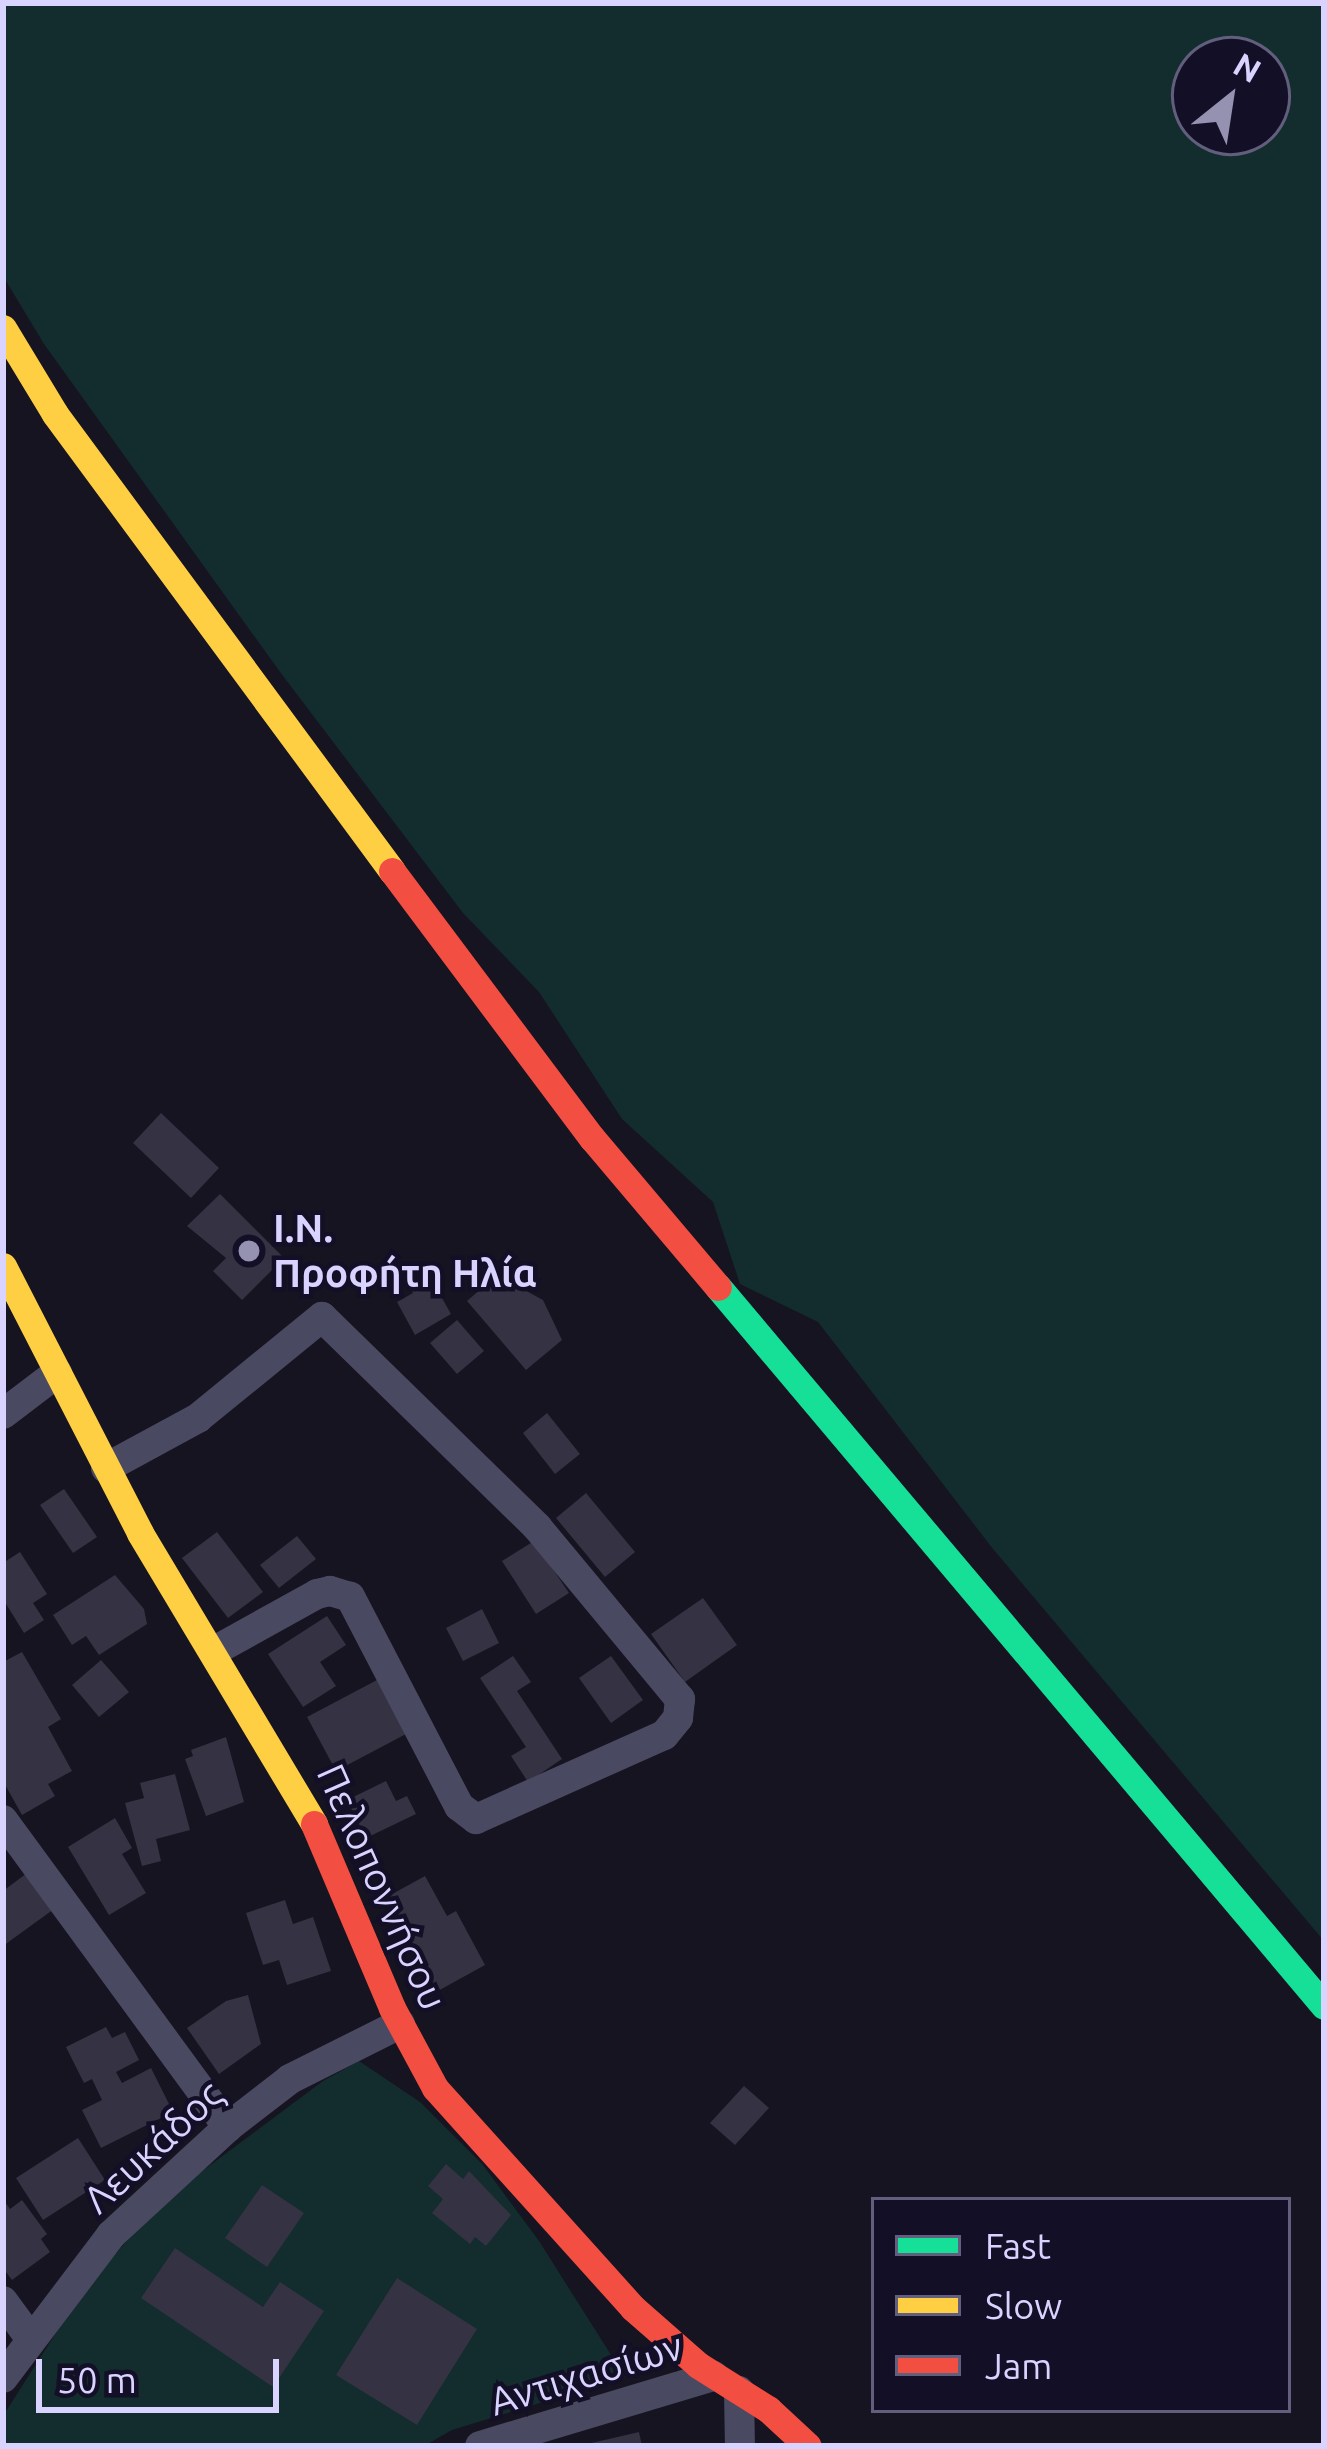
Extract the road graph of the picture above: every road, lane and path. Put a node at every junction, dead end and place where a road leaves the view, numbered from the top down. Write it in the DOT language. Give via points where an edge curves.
graph roads {
  1 [pos="3,328"];
  2 [pos="3,1266"];
  3 [pos="57,1373"];
  4 [pos="3,1414"];
  5 [pos="106,1468"];
  6 [pos="216,1650"];
  7 [pos="3,1820"];
  8 [pos="13,1858"];
  9 [pos="1324,2006"];
  10 [pos="400,2024"];
  11 [pos="228,2126"];
  12 [pos="3,2301"];
  13 [pos="30,2338"];
  14 [pos="3,2378"];
  15 [pos="726,2384"];
  16 [pos="480,2446"];
  17 [pos="740,2446"];
  18 [pos="808,2446"];
  1 -- 9 [label="street" via="82,451 592,1138"];
  2 -- 3 [label="street, Πελοποννήσου"];
  3 -- 4 [label="street"];
  3 -- 5 [label="street, Πελοποννήσου"];
  5 -- 6 [label="street, Πελοποννήσου"];
  5 -- 6 [label="street" via="198,1418 322,1317 537,1527 680,1700 664,1736 476,1820 459,1806 350,1597 317,1594"];
  6 -- 10 [label="street, Πελοποννήσου" via="325,1845"];
  7 -- 8 [label="street"];
  8 -- 11 [label="street"];
  10 -- 11 [label="street, Λευκάδος" via="290,2079"];
  10 -- 15 [label="street, Πελοποννήσου" via="456,2115 633,2308"];
  11 -- 13 [label="street, Λευκάδος" via="111,2235"];
  12 -- 13 [label="street"];
  13 -- 14 [label="street, Λευκάδος"];
  15 -- 16 [label="street, Αντιχασίων"];
  15 -- 17 [label="street"];
  15 -- 18 [label="street, Πελοποννήσου"];
}
